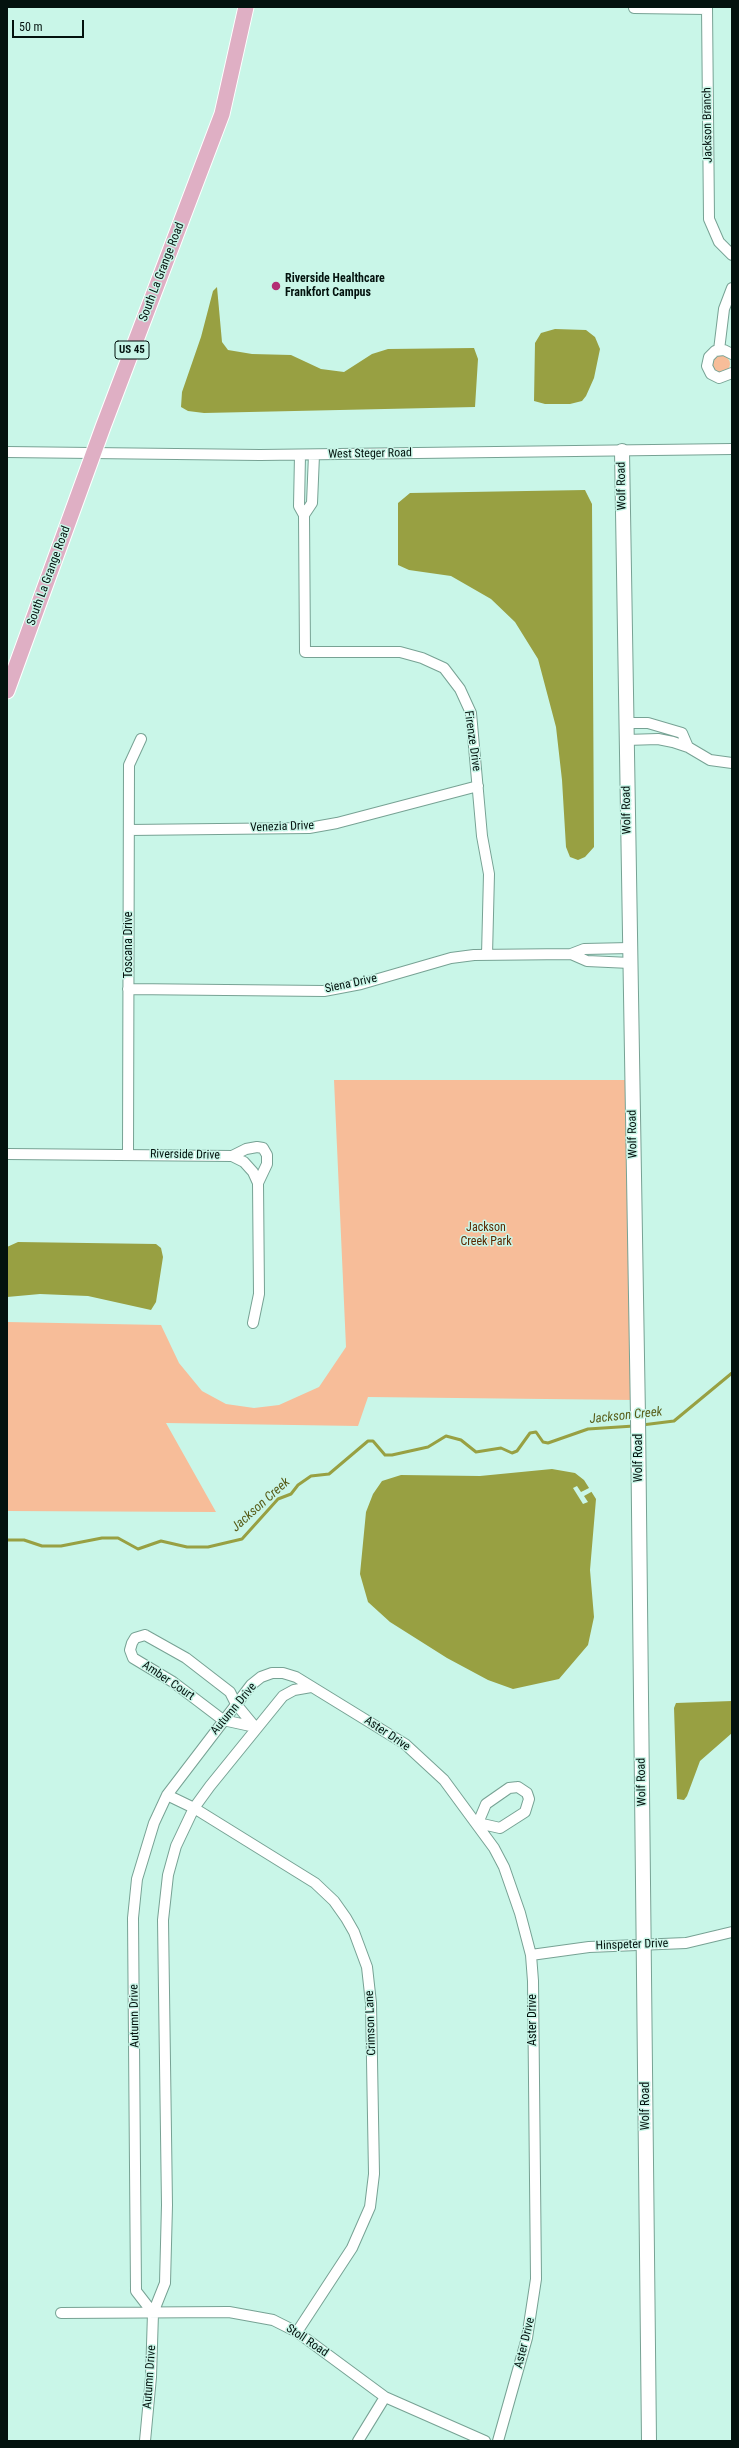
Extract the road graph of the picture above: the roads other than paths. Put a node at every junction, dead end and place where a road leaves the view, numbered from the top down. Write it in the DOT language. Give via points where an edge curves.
graph roads {
  1 [pos="246,7"];
  2 [pos="634,8"];
  3 [pos="706,8"];
  4 [pos="732,255"];
  5 [pos="732,288"];
  6 [pos="720,350"];
  7 [pos="732,354"];
  8 [pos="732,374"];
  9 [pos="732,449"];
  10 [pos="622,451"];
  11 [pos="7,452"];
  12 [pos="94,454"];
  13 [pos="300,455"];
  14 [pos="314,455"];
  15 [pos="304,515"];
  16 [pos="7,690"];
  17 [pos="626,723"];
  18 [pos="141,739"];
  19 [pos="626,740"];
  20 [pos="688,747"];
  21 [pos="732,763"];
  22 [pos="478,786"];
  23 [pos="129,830"];
  24 [pos="630,948"];
  25 [pos="571,954"];
  26 [pos="488,955"];
  27 [pos="630,963"];
  28 [pos="128,989"];
  29 [pos="7,1154"];
  30 [pos="128,1154"];
  31 [pos="232,1156"];
  32 [pos="258,1183"];
  33 [pos="253,1322"];
  34 [pos="311,1687"];
  35 [pos="236,1704"];
  36 [pos="223,1720"];
  37 [pos="255,1727"];
  38 [pos="167,1795"];
  39 [pos="194,1808"];
  40 [pos="478,1823"];
  41 [pos="732,1932"];
  42 [pos="645,1944"];
  43 [pos="531,1955"];
  44 [pos="61,2313"];
  45 [pos="153,2313"];
  46 [pos="297,2332"];
  47 [pos="385,2397"];
  48 [pos="144,2441"];
  49 [pos="358,2441"];
  50 [pos="485,2441"];
  51 [pos="498,2441"];
  52 [pos="649,2441"];
  1 -- 12 [label="main road, South La Grange Road / US 45" via="222,114"];
  2 -- 3 [label="street"];
  3 -- 4 [label="street, Jackson Branch" via="709,219 719,242"];
  5 -- 6 [label="street" via="724,309"];
  6 -- 7 [label="street"];
  6 -- 8 [label="street" via="709,357 709,370 719,378"];
  9 -- 10 [label="street, West Steger Road"];
  10 -- 14 [label="street, West Steger Road"];
  10 -- 17 [label="main road, Wolf Road"];
  11 -- 12 [label="street, West Steger Road"];
  12 -- 13 [label="street, West Steger Road"];
  12 -- 16 [label="main road, South La Grange Road / US 45"];
  13 -- 14 [label="street, West Steger Road"];
  13 -- 15 [label="street, Firenze Drive" via="299,506"];
  14 -- 15 [label="street, Firenze Drive" via="312,503"];
  15 -- 22 [label="street, Firenze Drive" via="305,652 400,652 444,668 460,689 471,713"];
  17 -- 19 [label="main road, Wolf Road"];
  17 -- 20 [label="street" via="648,723 682,732"];
  18 -- 23 [label="street, Toscana Drive" via="129,765"];
  19 -- 20 [label="street" via="658,739"];
  19 -- 24 [label="main road, Wolf Road"];
  20 -- 21 [label="street" via="710,760"];
  22 -- 23 [label="street, Venezia Drive" via="309,828"];
  22 -- 26 [label="street, Firenze Drive" via="482,836 490,874"];
  23 -- 28 [label="street, Toscana Drive"];
  24 -- 25 [label="street, Siena Drive" via="584,949"];
  24 -- 27 [label="main road, Wolf Road"];
  25 -- 26 [label="street, Siena Drive"];
  25 -- 27 [label="street, Siena Drive" via="587,961"];
  26 -- 28 [label="street, Siena Drive" via="451,958 361,984 324,991"];
  27 -- 42 [label="main road, Wolf Road"];
  28 -- 30 [label="street, Toscana Drive"];
  29 -- 30 [label="street, Riverside Drive"];
  30 -- 31 [label="street, Riverside Drive"];
  31 -- 32 [label="street, Riverside Drive" via="244,1162"];
  31 -- 32 [label="street" via="246,1149 263,1148 267,1155 267,1164"];
  32 -- 33 [label="street" via="259,1294"];
  34 -- 35 [label="street, Autumn Drive" via="290,1675 272,1673 251,1685"];
  34 -- 37 [label="street, Autumn Drive" via="294,1690 282,1696"];
  34 -- 40 [label="street, Aster Drive" via="405,1744 444,1780"];
  35 -- 36 [label="street, Autumn Drive"];
  35 -- 36 [label="street, Amber Court" via="230,1692 186,1658 151,1637 140,1636 132,1642 130,1650 133,1658 173,1682"];
  35 -- 37 [label="street, Amber Court"];
  36 -- 37 [label="street, Amber Court"];
  36 -- 38 [label="street, Autumn Drive"];
  37 -- 39 [label="street, Autumn Drive"];
  38 -- 39 [label="street, Crimson Lane"];
  38 -- 45 [label="street, Autumn Drive" via="141,1862 133,1918 136,2291"];
  39 -- 45 [label="street, Autumn Drive" via="176,1846 164,1901 165,2283"];
  39 -- 46 [label="street, Crimson Lane" via="298,1871 329,1896 354,1932 369,1978 374,2174 370,2206 352,2248"];
  40 -- 40 [label="street" via="500,1828 525,1812 529,1804 527,1793 518,1787 509,1788 486,1804"];
  40 -- 43 [label="street, Aster Drive" via="506,1874"];
  41 -- 42 [label="street, Hinspeter Drive" via="686,1943"];
  42 -- 43 [label="street, Hinspeter Drive" via="590,1947"];
  42 -- 52 [label="main road, Wolf Road"];
  43 -- 51 [label="street, Aster Drive" via="535,2295 527,2338"];
  44 -- 45 [label="street, Stoll Road"];
  45 -- 46 [label="street, Stoll Road" via="229,2312 273,2320"];
  45 -- 48 [label="street, Autumn Drive" via="151,2377"];
  46 -- 47 [label="street, Stoll Road"];
  47 -- 49 [label="street"];
  47 -- 50 [label="street, Stoll Road"];
}
